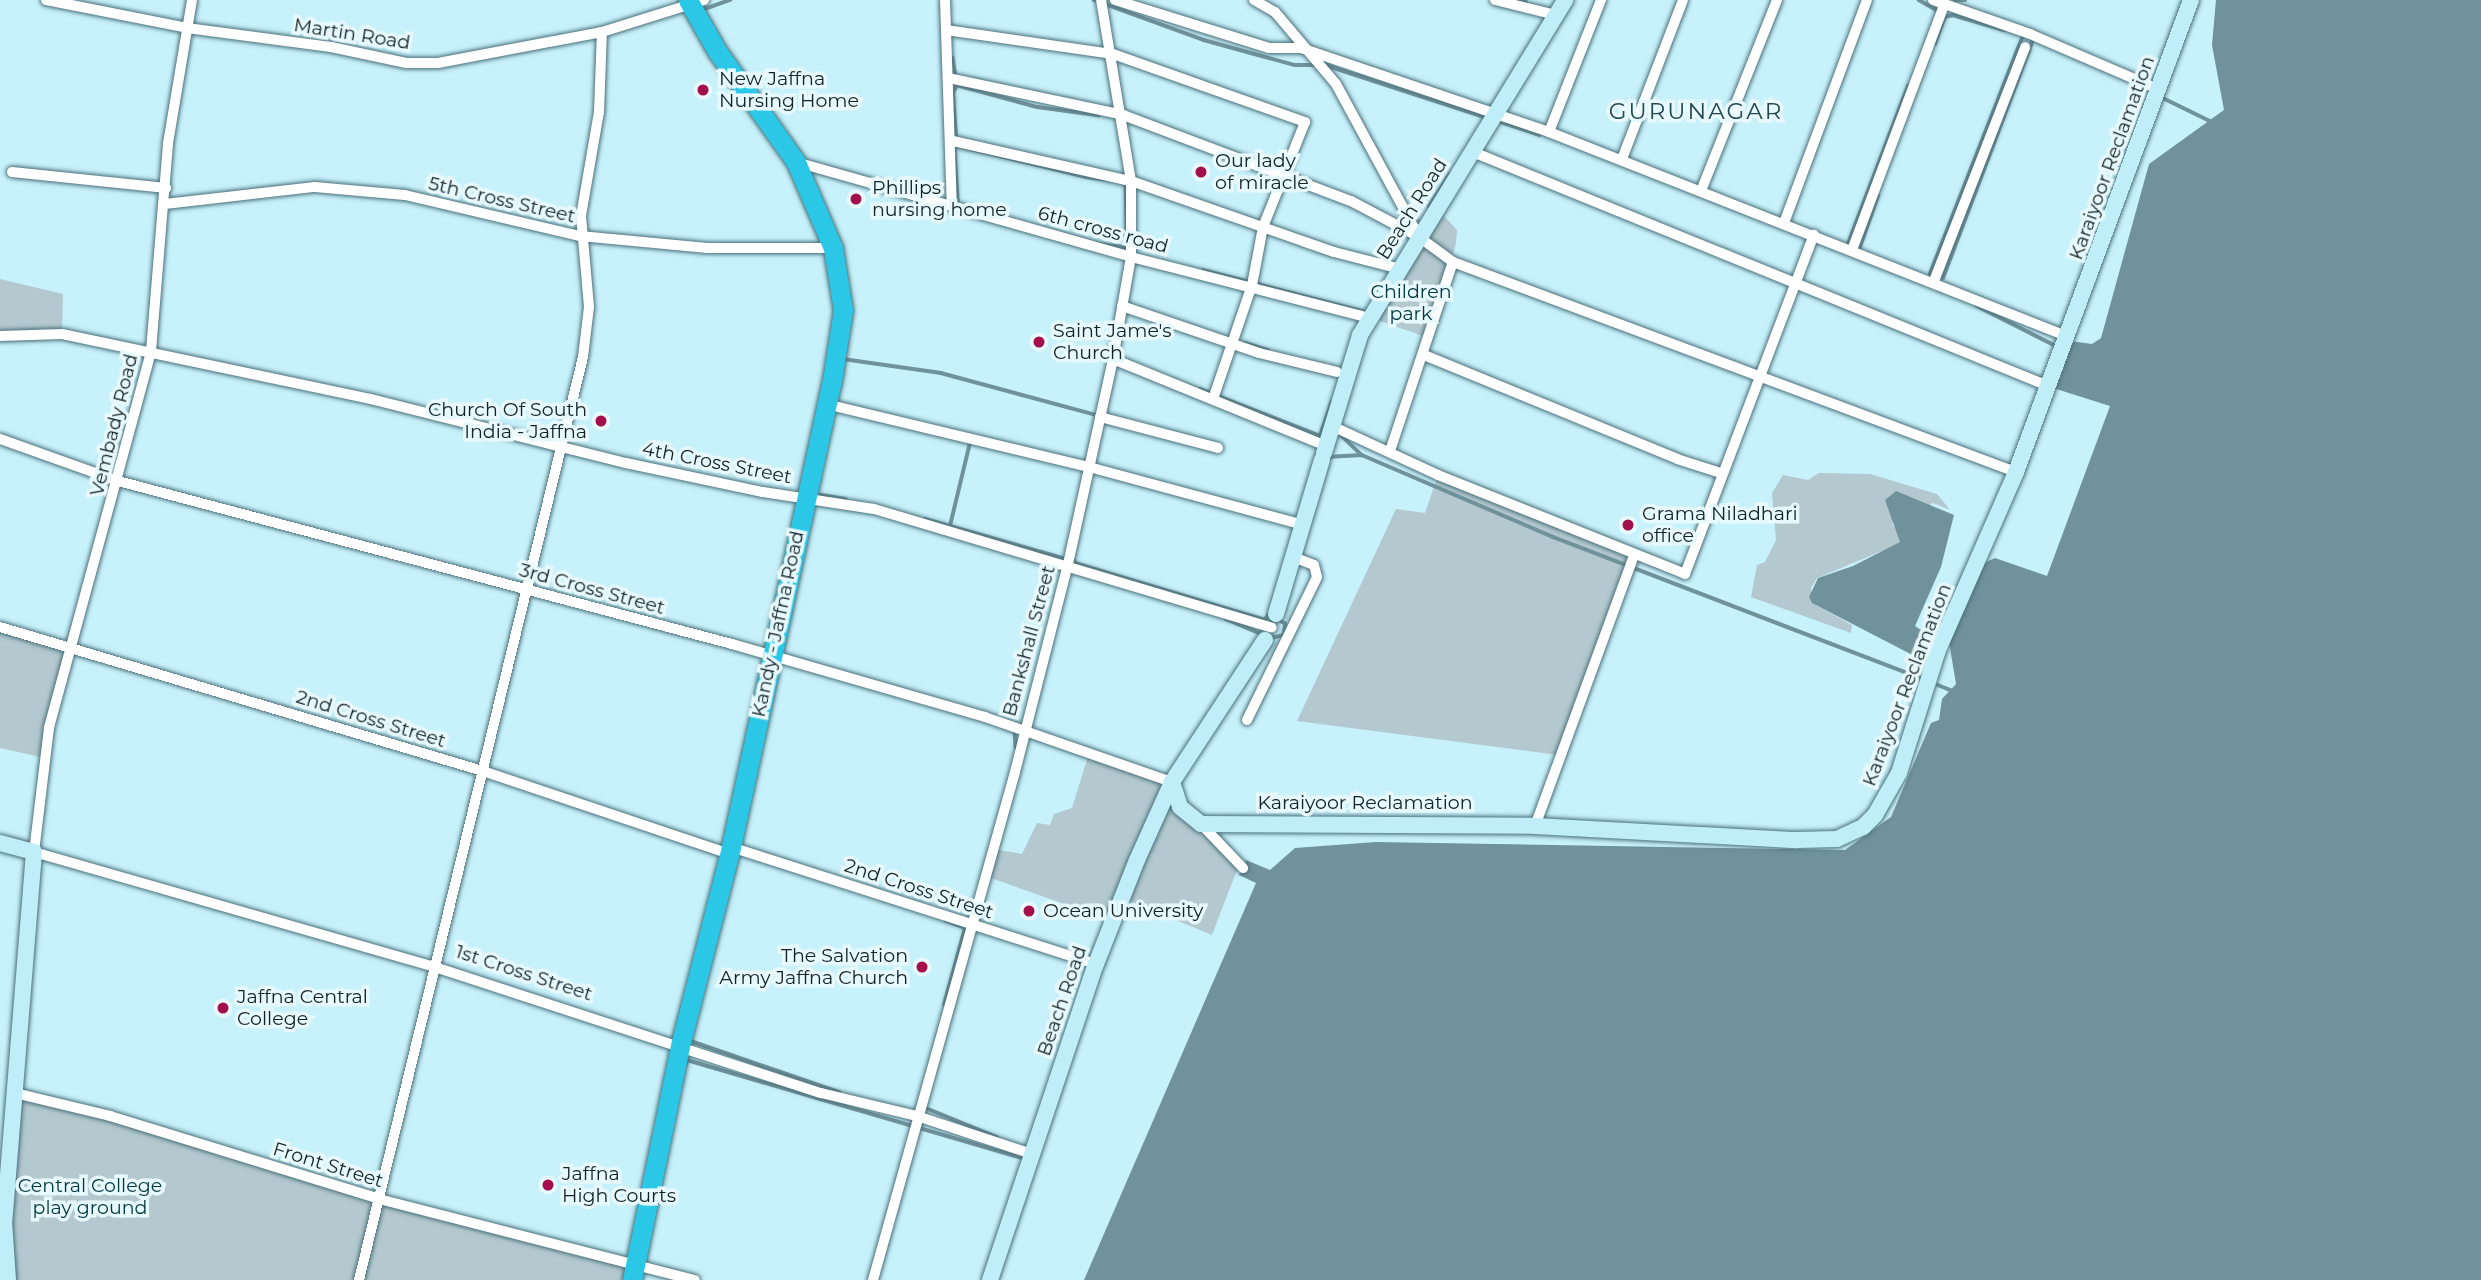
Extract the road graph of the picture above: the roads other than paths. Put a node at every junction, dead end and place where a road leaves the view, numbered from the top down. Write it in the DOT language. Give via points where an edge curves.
graph roads {
  1 [pos="46,0"];
  2 [pos="192,0"];
  3 [pos="945,0"];
  4 [pos="1101,0"];
  5 [pos="1115,0"];
  6 [pos="1254,0"];
  7 [pos="1495,0"];
  8 [pos="1565,0"];
  9 [pos="1601,0"];
  10 [pos="1683,0"];
  11 [pos="1777,0"];
  12 [pos="1867,0"];
  13 [pos="2191,0"];
  14 [pos="694,2"];
  15 [pos="1939,2"];
  16 [pos="1556,15"];
  17 [pos="187,27"];
  18 [pos="946,30"];
  19 [pos="602,32"];
  20 [pos="2025,47"];
  21 [pos="1301,48"];
  22 [pos="1113,54"];
  23 [pos="948,78"];
  24 [pos="2160,90"];
  25 [pos="1123,115"];
  26 [pos="1497,115"];
  27 [pos="1549,132"];
  28 [pos="953,141"];
  29 [pos="1473,152"];
  30 [pos="1622,159"];
  31 [pos="796,162"];
  32 [pos="12,172"];
  33 [pos="1282,176"];
  34 [pos="1131,181"];
  35 [pos="166,188"];
  36 [pos="1701,191"];
  37 [pos="165,204"];
  38 [pos="952,206"];
  39 [pos="1784,223"];
  40 [pos="1263,227"];
  41 [pos="1814,235"];
  42 [pos="580,236"];
  43 [pos="1419,237"];
  44 [pos="834,248"];
  45 [pos="1852,250"];
  46 [pos="1131,257"];
  47 [pos="1453,262"];
  48 [pos="1400,269"];
  49 [pos="1934,281"];
  50 [pos="1798,284"];
  51 [pos="1252,285"];
  52 [pos="1122,306"];
  53 [pos="1362,316"];
  54 [pos="0,337"];
  55 [pos="2069,337"];
  56 [pos="1233,344"];
  57 [pos="151,352"];
  58 [pos="1424,355"];
  59 [pos="1113,359"];
  60 [pos="1342,373"];
  61 [pos="1760,380"];
  62 [pos="2048,386"];
  63 [pos="1213,399"];
  64 [pos="826,404"];
  65 [pos="1100,417"];
  66 [pos="1332,426"];
  67 [pos="0,439"];
  68 [pos="559,447"];
  69 [pos="1218,448"];
  70 [pos="1390,451"];
  71 [pos="1324,453"];
  72 [pos="1089,467"];
  73 [pos="2016,472"];
  74 [pos="1721,473"];
  75 [pos="118,481"];
  76 [pos="804,496"];
  77 [pos="1300,524"];
  78 [pos="1634,555"];
  79 [pos="1291,556"];
  80 [pos="1068,564"];
  81 [pos="526,589"];
  82 [pos="1271,626"];
  83 [pos="0,627"];
  84 [pos="71,648"];
  85 [pos="771,655"];
  86 [pos="1247,720"];
  87 [pos="1024,729"];
  88 [pos="486,772"];
  89 [pos="1172,782"];
  90 [pos="1201,824"];
  91 [pos="1535,825"];
  92 [pos="0,843"];
  93 [pos="730,851"];
  94 [pos="34,852"];
  95 [pos="1243,868"];
  96 [pos="969,925"];
  97 [pos="1096,964"];
  98 [pos="435,967"];
  99 [pos="680,1046"];
  100 [pos="10,1099"];
  101 [pos="918,1116"];
  102 [pos="1032,1154"];
  103 [pos="379,1199"];
  104 [pos="2,1262"];
  105 [pos="633,1272"];
  106 [pos="8,1280"];
  107 [pos="359,1280"];
  108 [pos="695,1280"];
  109 [pos="873,1280"];
  110 [pos="990,1280"];
  1 -- 17 [label="street, Martin Road"];
  2 -- 17 [label="street, Vembady Road"];
  3 -- 18 [label="street"];
  4 -- 22 [label="street, Bankshall Street"];
  5 -- 21 [label="street" via="1269,48"];
  6 -- 21 [label="street" via="1275,12"];
  7 -- 16 [label="street"];
  8 -- 16 [label="main road, Beach Road"];
  9 -- 27 [label="street"];
  10 -- 30 [label="street"];
  11 -- 36 [label="street"];
  12 -- 39 [label="street"];
  13 -- 24 [label="main road, Karaiyoor Reclamation"];
  14 -- 19 [label="street, Martin Road"];
  14 -- 31 [label="highway, Kandy - Jaffna Road" via="717,51"];
  15 -- 24 [label="street" via="2030,34"];
  15 -- 45 [label="street"];
  16 -- 26 [label="main road, Beach Road"];
  17 -- 19 [label="street, Martin Road" via="416,63 438,63"];
  17 -- 35 [label="street, Vembady Road" via="168,144"];
  18 -- 22 [label="street"];
  18 -- 23 [label="street"];
  19 -- 42 [label="street" via="599,112 583,192"];
  20 -- 49 [label="street"];
  21 -- 26 [label="street"];
  21 -- 43 [label="street" via="1336,84"];
  22 -- 25 [label="street, Bankshall Street"];
  22 -- 33 [label="street" via="1305,122"];
  23 -- 25 [label="street"];
  23 -- 28 [label="street"];
  24 -- 55 [label="main road, Karaiyoor Reclamation"];
  25 -- 33 [label="street"];
  25 -- 34 [label="street, Bankshall Street"];
  26 -- 27 [label="street"];
  26 -- 29 [label="main road, Beach Road"];
  27 -- 30 [label="street"];
  28 -- 34 [label="street"];
  28 -- 38 [label="street"];
  29 -- 43 [label="main road, Beach Road"];
  29 -- 50 [label="street"];
  30 -- 36 [label="street"];
  31 -- 38 [label="street, 6th cross road"];
  31 -- 44 [label="highway, Kandy - Jaffna Road"];
  32 -- 35 [label="street"];
  33 -- 40 [label="street"];
  33 -- 43 [label="street" via="1351,201"];
  34 -- 40 [label="street"];
  34 -- 46 [label="street, Bankshall Street"];
  35 -- 37 [label="street, Vembady Road"];
  36 -- 39 [label="street"];
  37 -- 42 [label="street, 5th Cross Street" via="315,187 405,195"];
  37 -- 57 [label="street, Vembady Road"];
  38 -- 46 [label="street, 6th cross road"];
  39 -- 41 [label="street"];
  40 -- 48 [label="street"];
  40 -- 51 [label="street"];
  41 -- 45 [label="street"];
  41 -- 50 [label="street"];
  42 -- 44 [label="street, 5th Cross Street" via="707,248"];
  42 -- 68 [label="street" via="589,307 587,335"];
  43 -- 47 [label="street"];
  43 -- 48 [label="main road, Beach Road"];
  44 -- 64 [label="highway, Kandy - Jaffna Road" via="843,310"];
  45 -- 49 [label="street"];
  46 -- 51 [label="street, 6th cross road"];
  46 -- 52 [label="street, Bankshall Street"];
  47 -- 58 [label="street"];
  47 -- 61 [label="street"];
  48 -- 60 [label="main road, Beach Road"];
  49 -- 55 [label="street"];
  50 -- 61 [label="street"];
  50 -- 62 [label="street"];
  51 -- 53 [label="street, 6th cross road"];
  51 -- 56 [label="street"];
  52 -- 56 [label="street"];
  52 -- 59 [label="street, Bankshall Street"];
  54 -- 57 [label="street, 4th Cross Street" via="62,334"];
  55 -- 62 [label="main road, Karaiyoor Reclamation"];
  56 -- 60 [label="street"];
  56 -- 63 [label="street"];
  57 -- 68 [label="street, 4th Cross Street" via="371,399"];
  57 -- 75 [label="street, Vembady Road"];
  58 -- 70 [label="street"];
  58 -- 74 [label="street"];
  59 -- 63 [label="street"];
  59 -- 65 [label="street, Bankshall Street"];
  60 -- 66 [label="main road, Beach Road"];
  61 -- 73 [label="street"];
  61 -- 74 [label="street"];
  62 -- 73 [label="main road, Karaiyoor Reclamation"];
  63 -- 71 [label="street"];
  64 -- 72 [label="street"];
  64 -- 76 [label="highway, Kandy - Jaffna Road"];
  65 -- 69 [label="street"];
  65 -- 72 [label="street, Bankshall Street"];
  66 -- 70 [label="street"];
  66 -- 71 [label="main road, Beach Road"];
  67 -- 75 [label="street, 3rd Cross Street"];
  68 -- 76 [label="street, 4th Cross Street" via="763,492"];
  68 -- 81 [label="street"];
  70 -- 78 [label="street"];
  71 -- 77 [label="main road, Beach Road"];
  72 -- 77 [label="street"];
  72 -- 80 [label="street, Bankshall Street"];
  73 -- 91 [label="main road, Karaiyoor Reclamation" via="1938,650 1899,772 1875,815 1850,834 1797,840"];
  74 -- 78 [label="street" via="1685,574"];
  75 -- 81 [label="street, 3rd Cross Street"];
  75 -- 84 [label="street, Vembady Road"];
  76 -- 80 [label="street, 4th Cross Street" via="874,509"];
  76 -- 85 [label="highway, Kandy - Jaffna Road"];
  77 -- 79 [label="main road, Beach Road"];
  78 -- 91 [label="street"];
  79 -- 82 [label="main road, Beach Road"];
  79 -- 86 [label="street" via="1314,565 1317,578"];
  80 -- 82 [label="street, 4th Cross Street"];
  80 -- 87 [label="street, Bankshall Street"];
  81 -- 85 [label="street, 3rd Cross Street"];
  81 -- 88 [label="street"];
  82 -- 89 [label="main road, Beach Road"];
  83 -- 84 [label="street, 2nd Cross Street"];
  84 -- 88 [label="street, 2nd Cross Street"];
  84 -- 94 [label="street, Vembady Road" via="48,728"];
  85 -- 87 [label="street, 3rd Cross Street"];
  85 -- 93 [label="highway, Kandy - Jaffna Road"];
  87 -- 89 [label="street, 3rd Cross Street"];
  87 -- 96 [label="street, Bankshall Street" via="998,837"];
  88 -- 93 [label="street, 2nd Cross Street"];
  88 -- 98 [label="street"];
  89 -- 90 [label="main road" via="1180,807"];
  89 -- 97 [label="main road, Beach Road"];
  90 -- 91 [label="main road, Karaiyoor Reclamation"];
  90 -- 95 [label="street"];
  92 -- 94 [label="main road, 1st Cross Street"];
  93 -- 96 [label="street, 2nd Cross Street"];
  93 -- 99 [label="highway, Kandy - Jaffna Road"];
  94 -- 98 [label="street, 1st Cross Street"];
  94 -- 100 [label="main road"];
  96 -- 97 [label="street, 2nd Cross Street"];
  96 -- 101 [label="street, Bankshall Street"];
  97 -- 102 [label="main road, Beach Road"];
  98 -- 99 [label="street, 1st Cross Street"];
  98 -- 103 [label="street"];
  99 -- 101 [label="street, 1st Cross Street" via="821,1093"];
  99 -- 105 [label="highway, Kandy - Jaffna Road"];
  100 -- 103 [label="street, Front Street" via="110,1116"];
  100 -- 104 [label="main road"];
  101 -- 102 [label="street, 1st Cross Street"];
  101 -- 109 [label="street, Bankshall Street"];
  102 -- 110 [label="main road, Beach Road"];
  103 -- 105 [label="street, Front Street"];
  103 -- 107 [label="street"];
  104 -- 106 [label="main road"];
  105 -- 108 [label="street, Front Street"];
}
